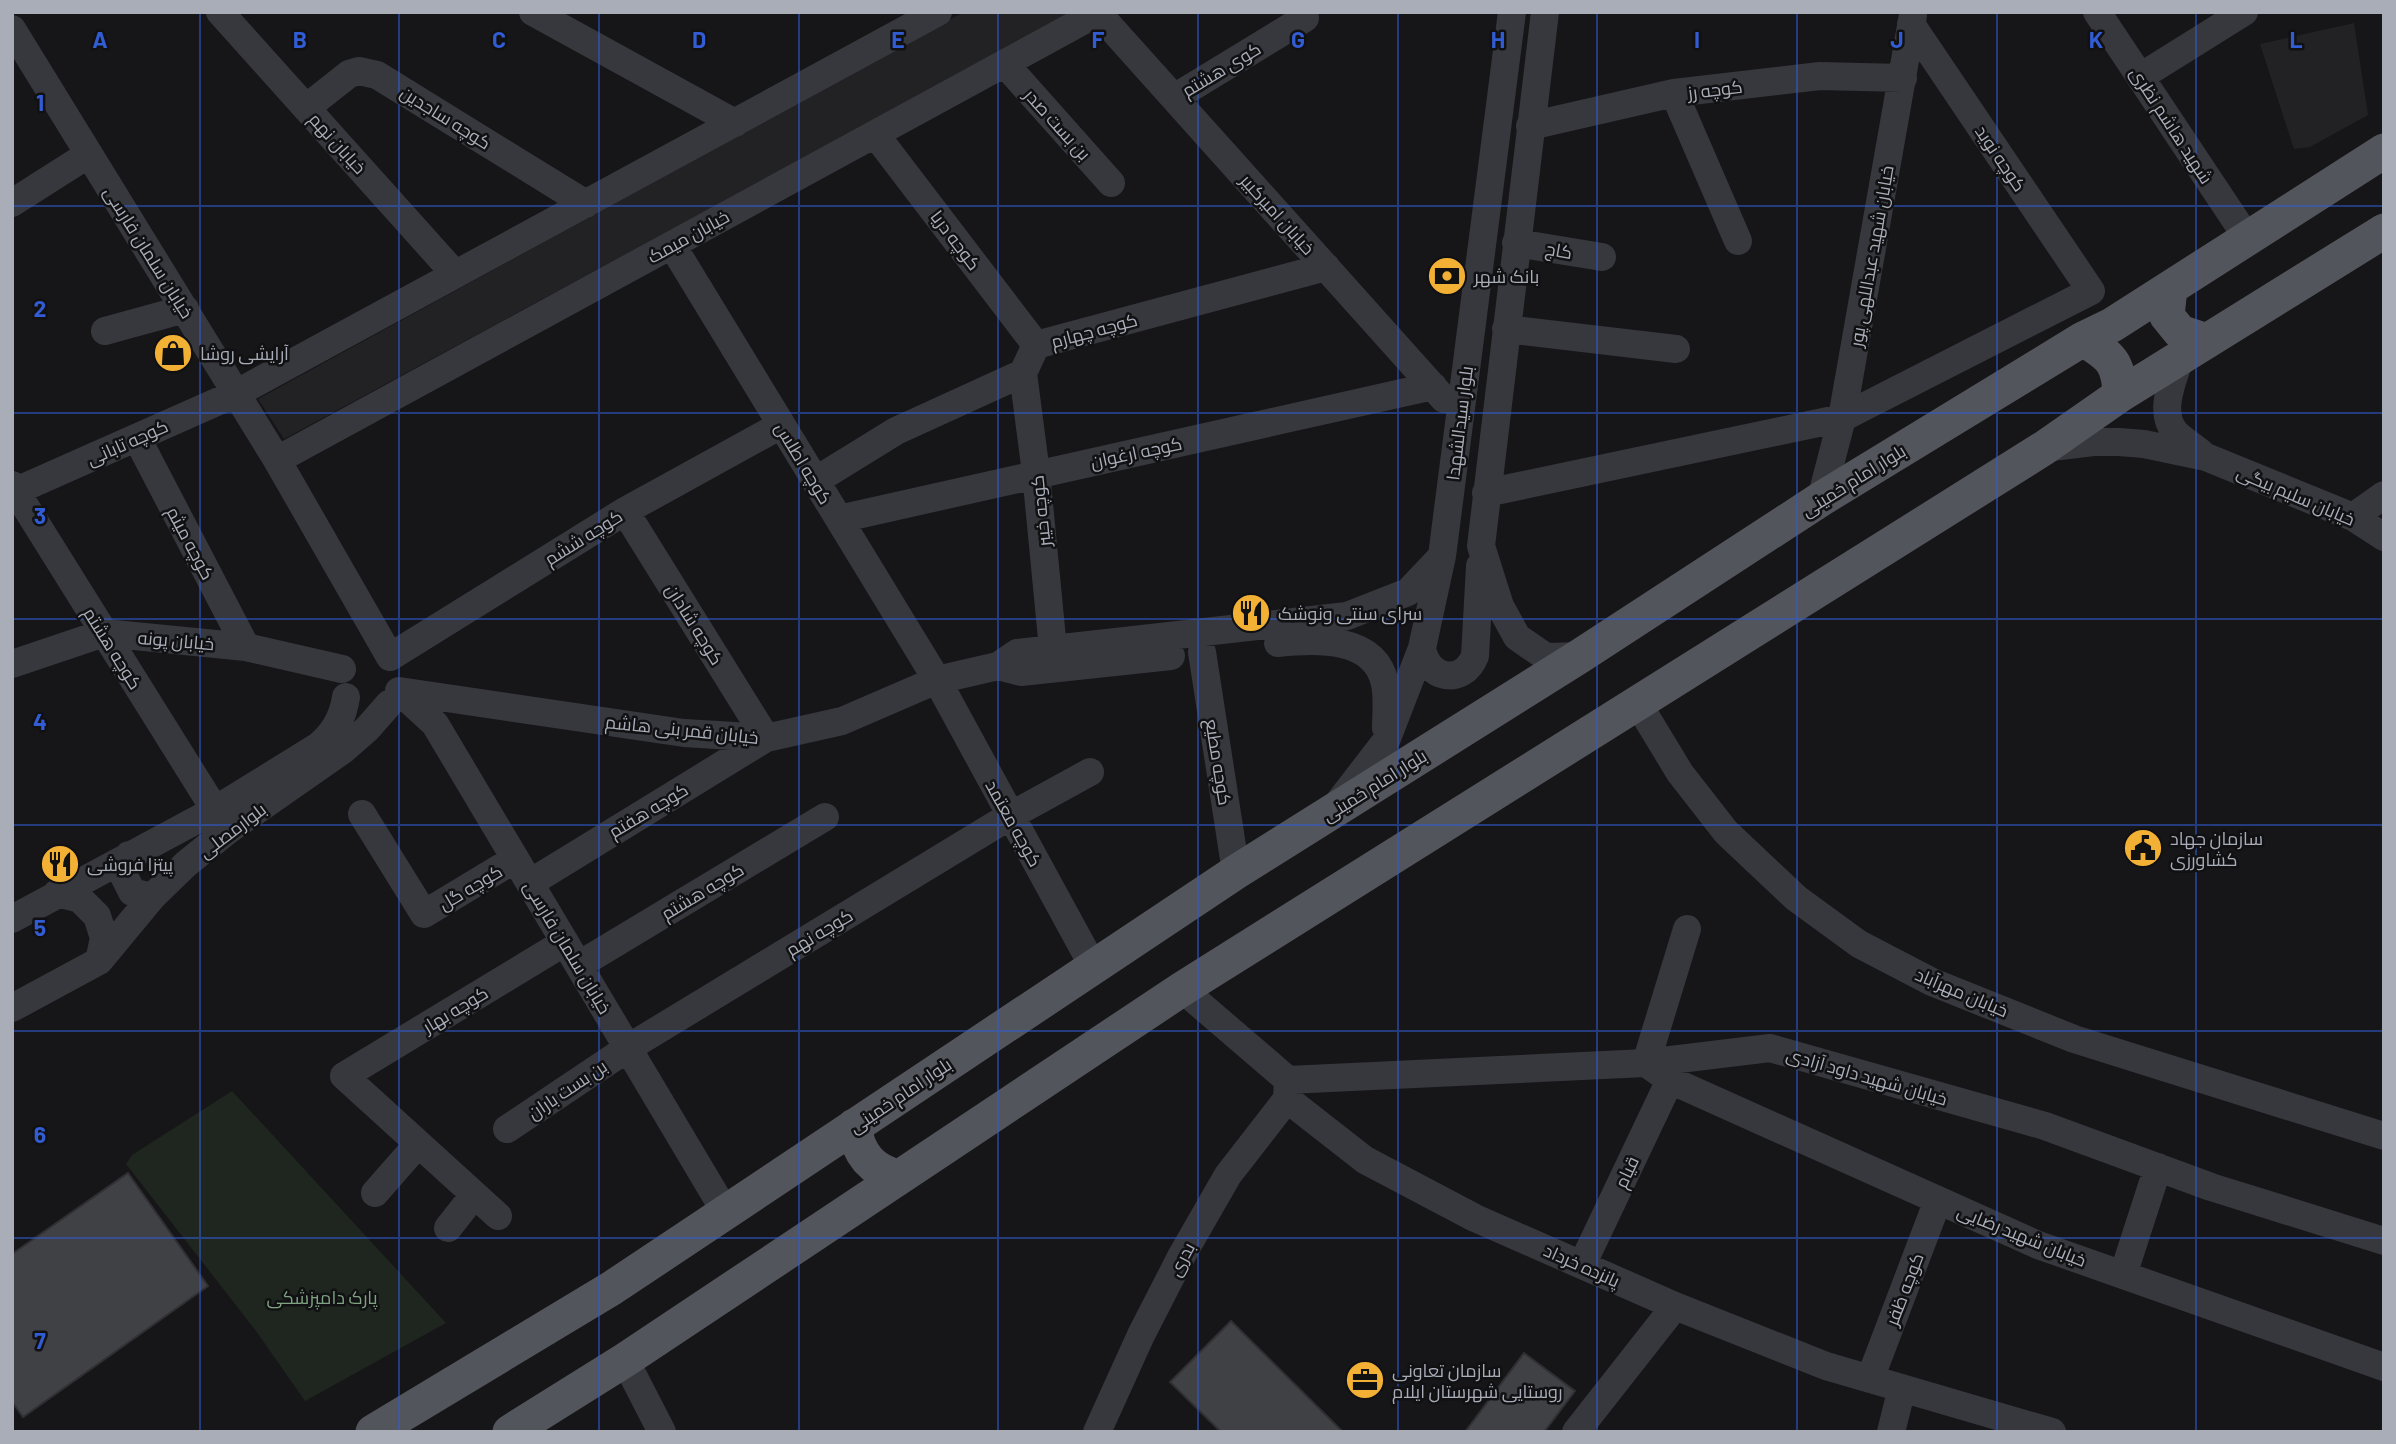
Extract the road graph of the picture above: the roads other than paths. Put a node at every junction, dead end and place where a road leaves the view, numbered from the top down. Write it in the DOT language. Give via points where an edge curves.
graph roads {
  1 [pos="220,12"];
  2 [pos="533,12"];
  3 [pos="1512,12"];
  4 [pos="1545,12"];
  5 [pos="2096,12"];
  6 [pos="2244,12"];
  7 [pos="1098,13"];
  8 [pos="917,16"];
  9 [pos="1305,18"];
  10 [pos="1912,18"];
  11 [pos="12,29"];
  12 [pos="1005,64"];
  13 [pos="2140,76"];
  14 [pos="1903,78"];
  15 [pos="1674,93"];
  16 [pos="1174,98"];
  17 [pos="306,108"];
  18 [pos="735,123"];
  19 [pos="1530,126"];
  20 [pos="875,134"];
  21 [pos="2384,150"];
  22 [pos="89,154"];
  23 [pos="1111,183"];
  24 [pos="12,203"];
  25 [pos="586,204"];
  26 [pos="2384,230"];
  27 [pos="2248,239"];
  28 [pos="1738,241"];
  29 [pos="1516,243"];
  30 [pos="672,245"];
  31 [pos="1602,257"];
  32 [pos="1326,267"];
  33 [pos="455,274"];
  34 [pos="2170,288"];
  35 [pos="185,309"];
  36 [pos="1506,329"];
  37 [pos="105,331"];
  38 [pos="2083,339"];
  39 [pos="1036,345"];
  40 [pos="1675,349"];
  41 [pos="2194,350"];
  42 [pos="1023,373"];
  43 [pos="1433,386"];
  44 [pos="237,393"];
  45 [pos="2120,395"];
  46 [pos="1460,416"];
  47 [pos="1842,418"];
  48 [pos="782,425"];
  49 [pos="137,438"];
  50 [pos="2044,448"];
  51 [pos="2206,457"];
  52 [pos="277,460"];
  53 [pos="1036,473"];
  54 [pos="815,481"];
  55 [pos="14,488"];
  56 [pos="1486,493"];
  57 [pos="2384,495"];
  58 [pos="1821,499"];
  59 [pos="625,511"];
  60 [pos="2353,517"];
  61 [pos="839,519"];
  62 [pos="2384,537"];
  63 [pos="1481,546"];
  64 [pos="1442,556"];
  65 [pos="104,633"];
  66 [pos="246,647"];
  67 [pos="1053,649"];
  68 [pos="1422,649"];
  69 [pos="1202,652"];
  70 [pos="1580,656"];
  71 [pos="390,657"];
  72 [pos="12,664"];
  73 [pos="998,666"];
  74 [pos="342,669"];
  75 [pos="937,680"];
  76 [pos="394,697"];
  77 [pos="346,698"];
  78 [pos="1637,702"];
  79 [pos="766,738"];
  80 [pos="1386,741"];
  81 [pos="1090,772"];
  82 [pos="215,810"];
  83 [pos="1333,810"];
  84 [pos="362,814"];
  85 [pos="1010,816"];
  86 [pos="825,817"];
  87 [pos="129,855"];
  88 [pos="522,871"];
  89 [pos="1236,872"];
  90 [pos="57,893"];
  91 [pos="152,897"];
  92 [pos="12,919"];
  93 [pos="1687,929"];
  94 [pos="572,954"];
  95 [pos="99,961"];
  96 [pos="1093,966"];
  97 [pos="1182,989"];
  98 [pos="12,1007"];
  99 [pos="628,1048"];
  100 [pos="1646,1063"];
  101 [pos="1670,1080"];
  102 [pos="1287,1090"];
  103 [pos="854,1126"];
  104 [pos="507,1129"];
  105 [pos="2384,1136"];
  106 [pos="418,1144"];
  107 [pos="2158,1167"];
  108 [pos="898,1177"];
  109 [pos="375,1193"];
  110 [pos="474,1195"];
  111 [pos="1938,1200"];
  112 [pos="726,1213"];
  113 [pos="498,1216"];
  114 [pos="448,1228"];
  115 [pos="2384,1241"];
  116 [pos="1582,1265"];
  117 [pos="2123,1275"];
  118 [pos="1675,1306"];
  119 [pos="625,1360"];
  120 [pos="2384,1367"];
  121 [pos="1870,1379"];
  122 [pos="1902,1388"];
  123 [pos="373,1432"];
  124 [pos="510,1432"];
  125 [pos="662,1432"];
  126 [pos="1097,1432"];
  127 [pos="1576,1432"];
  128 [pos="1891,1432"];
  129 [pos="2052,1432"];
  1 -- 17 [label="street, خیابان نهم"];
  2 -- 18 [label="street"];
  3 -- 46 [label="street, بلوار سیدالشهدا"];
  4 -- 19 [label="street, بلوار سیدالشهدا"];
  5 -- 13 [label="street, شهید هاشم نظری"];
  6 -- 13 [label="street"];
  7 -- 12 [label="street, خیابان میمک"];
  7 -- 16 [label="street, خیابان امیرکبیر"];
  8 -- 18 [label="street"];
  9 -- 16 [label="street, کوی هشتم"];
  10 -- 14 [label="street, خیابان شهید عبداللهی پور"];
  10 -- 47 [label="street, کوچه نوید" via="2091,291"];
  11 -- 22 [label="street, خیابان سلمان فارسی"];
  12 -- 20 [label="street, خیابان میمک"];
  12 -- 23 [label="street, بن بست صدر"];
  13 -- 27 [label="street, شهید هاشم نظری"];
  14 -- 15 [label="street, کوچه رز" via="1820,76"];
  14 -- 47 [label="street, خیابان شهید عبداللهی پور"];
  15 -- 19 [label="street, کوچه رز"];
  15 -- 28 [label="street"];
  16 -- 32 [label="street, خیابان امیرکبیر"];
  17 -- 25 [label="street, کوچه ساجدین" via="349,74 377,75"];
  17 -- 33 [label="street, خیابان نهم"];
  18 -- 25 [label="street"];
  19 -- 29 [label="street, بلوار سیدالشهدا"];
  20 -- 30 [label="street, خیابان میمک"];
  20 -- 39 [label="street, کوچه دریا"];
  21 -- 27 [label="main road, بلوار امام خمینی"];
  22 -- 24 [label="street"];
  22 -- 35 [label="street, خیابان سلمان فارسی"];
  25 -- 33 [label="street"];
  26 -- 41 [label="main road"];
  27 -- 34 [label="main road, بلوار امام خمینی"];
  29 -- 31 [label="street, کاج"];
  29 -- 36 [label="street, بلوار سیدالشهدا"];
  30 -- 48 [label="street, کوچه اطلس"];
  30 -- 52 [label="street, خیابان میمک"];
  32 -- 39 [label="street, کوچه چهارم"];
  32 -- 43 [label="street, خیابان امیرکبیر"];
  33 -- 44 [label="street"];
  34 -- 38 [label="main road, بلوار امام خمینی"];
  34 -- 41 [label="main road" via="2167,316"];
  35 -- 37 [label="street"];
  35 -- 44 [label="street, خیابان سلمان فارسی"];
  36 -- 40 [label="street"];
  36 -- 56 [label="street, بلوار سیدالشهدا"];
  38 -- 45 [label="main road" via="2109,355 2120,373"];
  38 -- 58 [label="main road, بلوار امام خمینی"];
  39 -- 42 [label="street, کوچه چهارم"];
  41 -- 45 [label="main road"];
  41 -- 51 [label="street" via="2171,386 2166,417 2175,432"];
  42 -- 53 [label="street, کوچه خیبر"];
  42 -- 54 [label="street" via="895,431"];
  43 -- 46 [label="street, خیابان امیرکبیر"];
  43 -- 53 [label="street, کوچه ارغوان"];
  44 -- 49 [label="street, کوچه تابانی"];
  44 -- 52 [label="street, خیابان سلمان فارسی"];
  45 -- 50 [label="main road"];
  46 -- 64 [label="street, بلوار سیدالشهدا"];
  47 -- 56 [label="street"];
  47 -- 58 [label="street, خیابان شهید عبداللهی پور"];
  48 -- 54 [label="street, کوچه اطلس"];
  48 -- 59 [label="street, کوچه ششم"];
  49 -- 55 [label="street, کوچه تابانی"];
  49 -- 66 [label="street, کوچه میثم"];
  50 -- 51 [label="street" via="2119,442"];
  50 -- 78 [label="main road"];
  51 -- 60 [label="street, خیابان سلیم بیگی"];
  52 -- 71 [label="street, خیابان سلمان فارسی"];
  53 -- 61 [label="street, کوچه ارغوان"];
  53 -- 67 [label="street, کوچه خیبر"];
  54 -- 61 [label="street, کوچه اطلس"];
  55 -- 65 [label="street, کوچه هشتم"];
  56 -- 63 [label="street, بلوار سیدالشهدا"];
  57 -- 60 [label="street"];
  58 -- 70 [label="main road, بلوار امام خمینی"];
  59 -- 71 [label="street, کوچه ششم"];
  59 -- 79 [label="street, کوچه شادان"];
  60 -- 62 [label="street, خیابان سلیم بیگی"];
  61 -- 75 [label="street, کوچه اطلس"];
  63 -- 68 [label="street" via="1472,664 1458,675 1441,675 1427,665"];
  63 -- 70 [label="street, بلوار سیدالشهدا" via="1500,607 1517,637 1546,657"];
  64 -- 67 [label="street, خیابان قمر بنی هاشم" via="1408,593 1347,616"];
  64 -- 68 [label="street, بلوار سیدالشهدا"];
  65 -- 66 [label="street, خیابان پونه"];
  65 -- 72 [label="street, خیابان پونه"];
  65 -- 82 [label="street, کوچه هشتم"];
  66 -- 74 [label="street, خیابان پونه"];
  67 -- 73 [label="street, خیابان قمر بنی هاشم" via="1017,653"];
  68 -- 80 [label="street, بلوار سیدالشهدا"];
  69 -- 73 [label="street, خیابان قمر بنی هاشم" via="1021,672"];
  69 -- 80 [label="street, خیابان قمر بنی هاشم" via="1312,639 1353,646 1376,660 1385,681"];
  69 -- 89 [label="street, کوچه مطیع"];
  70 -- 83 [label="main road, بلوار امام خمینی"];
  71 -- 74 [label="street" via="376,650 359,652"];
  71 -- 76 [label="street" via="400,671"];
  73 -- 75 [label="street, خیابان قمر بنی هاشم"];
  74 -- 77 [label="street" via="340,684"];
  75 -- 79 [label="street, خیابان قمر بنی هاشم" via="842,722"];
  75 -- 85 [label="street, کوچه معتمد"];
  76 -- 77 [label="street" via="382,708 366,710"];
  76 -- 79 [label="street, خیابان قمر بنی هاشم" via="684,733"];
  76 -- 88 [label="street, خیابان سلمان فارسی" via="435,724"];
  76 -- 91 [label="street, بلوارمصلی" via="343,750 227,831"];
  77 -- 82 [label="street, بلوارمصلی" via="343,713 327,739"];
  78 -- 97 [label="main road"];
  78 -- 105 [label="street, خیابان مهرآباد" via="1680,773 1726,832 1796,898 1859,944 1932,982 2074,1040"];
  79 -- 88 [label="street, کوچه هفتم"];
  80 -- 83 [label="street, بلوار سیدالشهدا"];
  81 -- 85 [label="street, کوچه نهم"];
  82 -- 87 [label="street, بلوارمصلی"];
  83 -- 89 [label="main road, بلوار امام خمینی"];
  84 -- 88 [label="street, کوچه گل" via="424,914"];
  85 -- 96 [label="street, کوچه معتمد"];
  85 -- 99 [label="street, کوچه نهم"];
  86 -- 94 [label="street, کوچه هشتم"];
  87 -- 90 [label="street, بلوارمصلی"];
  87 -- 91 [label="street" via="123,874 132,892"];
  88 -- 94 [label="street, خیابان سلمان فارسی"];
  89 -- 96 [label="main road, بلوار امام خمینی"];
  90 -- 92 [label="street, بلوارمصلی"];
  90 -- 95 [label="street" via="80,900 97,916 104,938"];
  91 -- 95 [label="street, بلوارمصلی"];
  93 -- 100 [label="street"];
  94 -- 99 [label="street, خیابان سلمان فارسی"];
  94 -- 106 [label="street, کوچه بهار" via="344,1076"];
  95 -- 98 [label="street, بلوارمصلی"];
  96 -- 103 [label="main road, بلوار امام خمینی"];
  97 -- 102 [label="street, پانزده خرداد"];
  97 -- 108 [label="main road"];
  99 -- 104 [label="street, بن بست باران"];
  99 -- 112 [label="street, خیابان سلمان فارسی"];
  100 -- 101 [label="street, خیابان شهید رضایی"];
  100 -- 102 [label="street, خیابان شهید داود آزادی"];
  100 -- 107 [label="street, خیابان شهید داود آزادی" via="1770,1048 2045,1126"];
  101 -- 111 [label="street, خیابان شهید رضایی"];
  101 -- 116 [label="street, قیام"];
  102 -- 116 [label="street, پانزده خرداد" via="1365,1160 1475,1218"];
  102 -- 126 [label="street, بدری" via="1228,1175 1182,1255"];
  103 -- 108 [label="main road" via="856,1141 872,1166"];
  103 -- 112 [label="main road, بلوار امام خمینی"];
  106 -- 109 [label="street"];
  106 -- 110 [label="street"];
  107 -- 115 [label="street, خیابان شهید داود آزادی"];
  107 -- 117 [label="street"];
  108 -- 119 [label="main road"];
  110 -- 113 [label="street"];
  110 -- 114 [label="street"];
  111 -- 117 [label="street, خیابان شهید رضایی" via="2038,1245"];
  111 -- 121 [label="street, کوچه ظفر"];
  112 -- 123 [label="main road, بلوار امام خمینی"];
  116 -- 118 [label="street, پانزده خرداد"];
  117 -- 120 [label="street, خیابان شهید رضایی"];
  118 -- 121 [label="street, پانزده خرداد"];
  118 -- 127 [label="street"];
  119 -- 124 [label="main road"];
  119 -- 125 [label="street"];
  121 -- 122 [label="street, پانزده خرداد"];
  122 -- 128 [label="street"];
  122 -- 129 [label="street, پانزده خرداد"];
}
